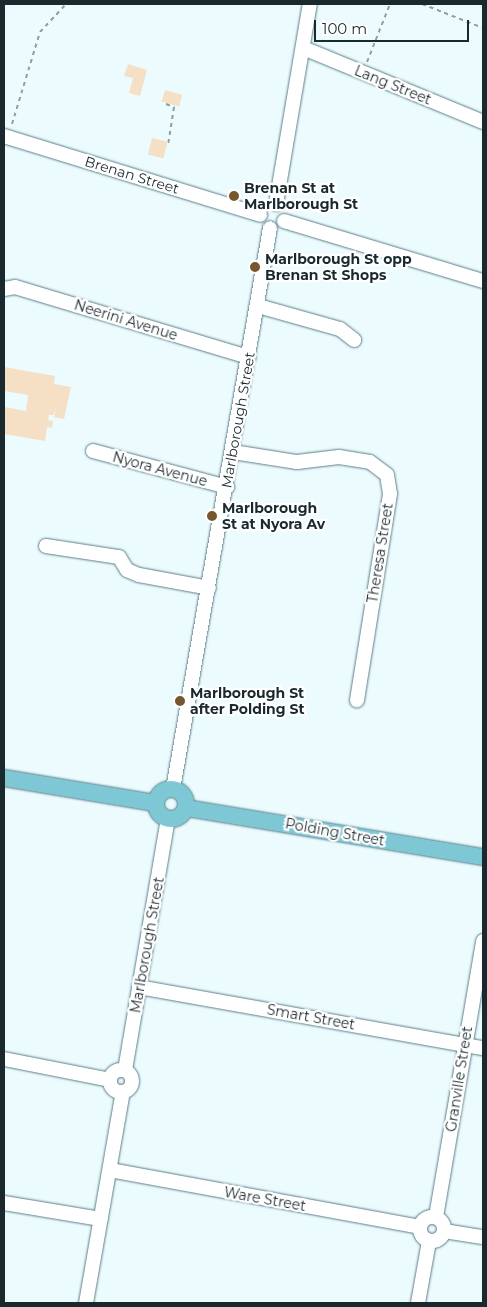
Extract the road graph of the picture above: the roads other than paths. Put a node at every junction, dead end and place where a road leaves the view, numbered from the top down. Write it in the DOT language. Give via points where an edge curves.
graph roads {
  1 [pos="310,4"];
  2 [pos="303,48"];
  3 [pos="483,122"];
  4 [pos="4,136"];
  5 [pos="276,204"];
  6 [pos="260,215"];
  7 [pos="284,221"];
  8 [pos="270,228"];
  9 [pos="483,281"];
  10 [pos="4,289"];
  11 [pos="258,306"];
  12 [pos="354,340"];
  13 [pos="249,357"];
  14 [pos="94,451"];
  15 [pos="233,452"];
  16 [pos="226,487"];
  17 [pos="46,546"];
  18 [pos="209,588"];
  19 [pos="357,700"];
  20 [pos="4,778"];
  21 [pos="173,789"];
  22 [pos="155,803"];
  23 [pos="186,808"];
  24 [pos="168,820"];
  25 [pos="483,857"];
  26 [pos="483,941"];
  27 [pos="138,987"];
  28 [pos="464,1044"];
  29 [pos="483,1048"];
  30 [pos="4,1059"];
  31 [pos="125,1070"];
  32 [pos="110,1080"];
  33 [pos="123,1092"];
  34 [pos="110,1170"];
  35 [pos="4,1202"];
  36 [pos="436,1217"];
  37 [pos="101,1220"];
  38 [pos="420,1227"];
  39 [pos="444,1231"];
  40 [pos="483,1237"];
  41 [pos="429,1241"];
  42 [pos="86,1303"];
  43 [pos="418,1303"];
  1 -- 2 [label="street"];
  2 -- 3 [label="street, Lang Street"];
  2 -- 5 [label="street"];
  4 -- 6 [label="street, Brenan Street"];
  5 -- 6 [label="street" via="266,205"];
  5 -- 7 [label="street" via="283,210"];
  6 -- 8 [label="street" via="262,223"];
  7 -- 8 [label="street"];
  7 -- 9 [label="street"];
  8 -- 11 [label="street, Marlborough Street"];
  10 -- 13 [label="street, Neerini Avenue" via="15,287"];
  11 -- 12 [label="street" via="340,329"];
  11 -- 13 [label="street, Marlborough Street"];
  13 -- 15 [label="street, Marlborough Street"];
  14 -- 16 [label="street, Nyora Avenue"];
  15 -- 16 [label="street, Marlborough Street"];
  15 -- 19 [label="street, Theresa Street" via="297,462 340,457 370,462 387,475 390,494"];
  16 -- 18 [label="street, Marlborough Street"];
  17 -- 18 [label="street" via="119,557 127,570 138,575"];
  18 -- 21 [label="street, Marlborough Street"];
  20 -- 22 [label="main road"];
  21 -- 22 [label="main road" via="161,792"];
  21 -- 23 [label="main road" via="184,796"];
  22 -- 24 [label="main road" via="158,814"];
  23 -- 24 [label="main road" via="179,817"];
  23 -- 25 [label="main road, Polding Street"];
  24 -- 27 [label="street, Marlborough Street"];
  26 -- 28 [label="street, Granville Street"];
  27 -- 28 [label="street, Smart Street"];
  27 -- 31 [label="street, Marlborough Street"];
  28 -- 29 [label="street, Smart Street"];
  28 -- 36 [label="street, Granville Street"];
  30 -- 32 [label="street"];
  31 -- 32 [label="street" via="115,1071"];
  31 -- 33 [label="street" via="133,1082 130,1089"];
  32 -- 33 [label="street" via="113,1089"];
  33 -- 34 [label="street"];
  34 -- 37 [label="street"];
  34 -- 38 [label="street, Ware Street"];
  35 -- 37 [label="street"];
  36 -- 38 [label="street" via="424,1219"];
  36 -- 39 [label="street"];
  37 -- 42 [label="street"];
  38 -- 41 [label="street" via="422,1237"];
  39 -- 40 [label="street"];
  39 -- 41 [label="street" via="440,1238"];
  41 -- 43 [label="street"];
}
